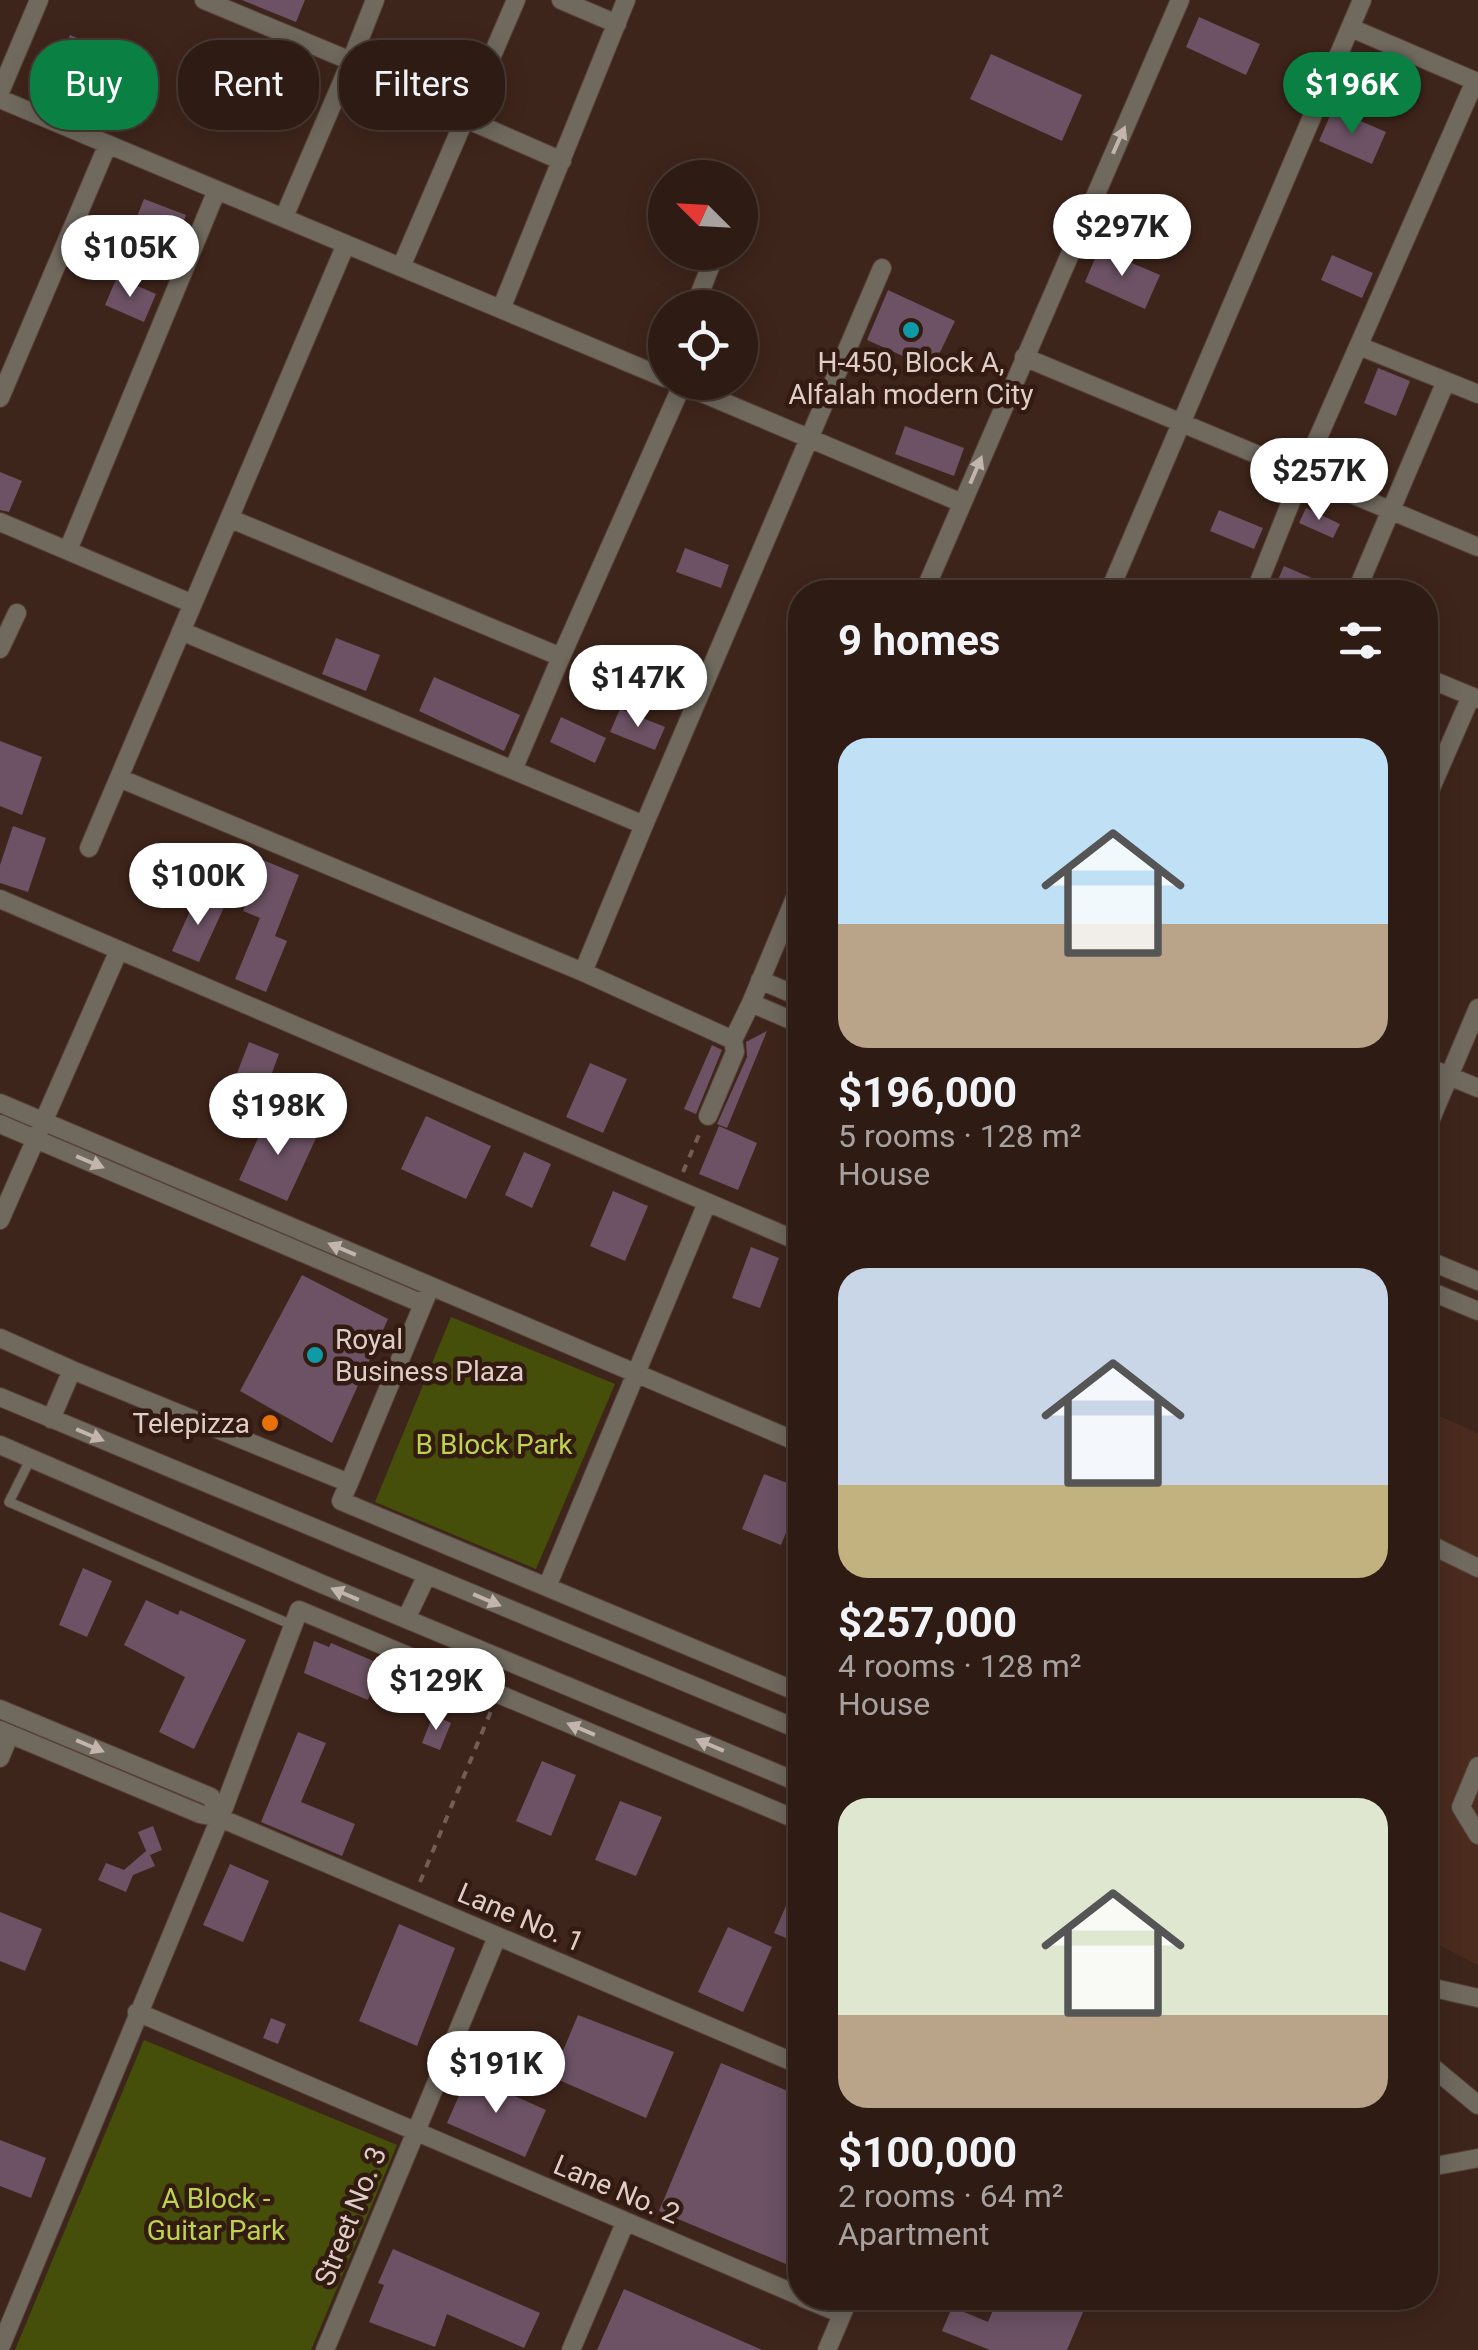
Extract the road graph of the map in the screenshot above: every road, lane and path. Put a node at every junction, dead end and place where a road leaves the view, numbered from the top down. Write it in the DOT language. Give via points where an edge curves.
graph roads {
  1 [pos="39,0"];
  2 [pos="204,0"];
  3 [pos="375,0"];
  4 [pos="516,0"];
  5 [pos="561,0"];
  6 [pos="626,0"];
  7 [pos="1180,0"];
  8 [pos="1362,0"];
  9 [pos="617,24"];
  10 [pos="1351,28"];
  11 [pos="360,40"];
  12 [pos="499,40"];
  13 [pos="339,57"];
  14 [pos="1476,81"];
  15 [pos="339,90"];
  16 [pos="0,96"];
  17 [pos="461,130"];
  18 [pos="491,130"];
  19 [pos="108,144"];
  20 [pos="562,161"];
  21 [pos="217,190"];
  22 [pos="284,217"];
  23 [pos="346,244"];
  24 [pos="400,267"];
  25 [pos="882,268"];
  26 [pos="501,309"];
  27 [pos="1359,346"];
  28 [pos="1024,357"];
  29 [pos="648,371"];
  30 [pos="1446,381"];
  31 [pos="1478,394"];
  32 [pos="0,398"];
  33 [pos="667,400"];
  34 [pos="719,400"];
  35 [pos="1180,422"];
  36 [pos="809,436"];
  37 [pos="1302,474"];
  38 [pos="962,503"];
  39 [pos="1392,511"];
  40 [pos="231,519"];
  41 [pos="0,522"];
  42 [pos="1478,547"];
  43 [pos="68,550"];
  44 [pos="929,580"];
  45 [pos="1114,580"];
  46 [pos="1260,580"];
  47 [pos="1361,580"];
  48 [pos="193,604"];
  49 [pos="16,613"];
  50 [pos="182,631"];
  51 [pos="0,650"];
  52 [pos="561,657"];
  53 [pos="1438,683"];
  54 [pos="1474,698"];
  55 [pos="512,770"];
  56 [pos="1438,774"];
  57 [pos="119,778"];
  58 [pos="644,825"];
  59 [pos="89,848"];
  60 [pos="0,899"];
  61 [pos="788,914"];
  62 [pos="119,950"];
  63 [pos="584,972"];
  64 [pos="760,980"];
  65 [pos="788,992"];
  66 [pos="751,1003"];
  67 [pos="1478,1008"];
  68 [pos="788,1019"];
  69 [pos="733,1040"];
  70 [pos="1438,1071"];
  71 [pos="1449,1076"];
  72 [pos="1478,1088"];
  73 [pos="1438,1102"];
  74 [pos="0,1103"];
  75 [pos="708,1116"];
  76 [pos="0,1124"];
  77 [pos="40,1130"];
  78 [pos="675,1190"];
  79 [pos="708,1204"];
  80 [pos="0,1220"];
  81 [pos="788,1237"];
  82 [pos="1438,1264"];
  83 [pos="1478,1281"];
  84 [pos="1438,1293"];
  85 [pos="427,1296"];
  86 [pos="1478,1310"];
  87 [pos="0,1338"];
  88 [pos="72,1370"];
  89 [pos="636,1375"];
  90 [pos="0,1396"];
  91 [pos="51,1419"];
  92 [pos="788,1438"];
  93 [pos="0,1445"];
  94 [pos="31,1458"];
  95 [pos="349,1483"];
  96 [pos="5,1500"];
  97 [pos="1438,1548"];
  98 [pos="1478,1568"];
  99 [pos="427,1575"];
  100 [pos="547,1587"];
  101 [pos="296,1618"];
  102 [pos="406,1619"];
  103 [pos="788,1689"];
  104 [pos="498,1694"];
  105 [pos="0,1708"];
  106 [pos="788,1725"];
  107 [pos="5,1732"];
  108 [pos="0,1758"];
  109 [pos="1478,1766"];
  110 [pos="788,1778"];
  111 [pos="788,1815"];
  112 [pos="220,1818"];
  113 [pos="1478,1835"];
  114 [pos="412,1900"];
  115 [pos="497,1936"];
  116 [pos="1438,1989"];
  117 [pos="1478,1998"];
  118 [pos="137,2012"];
  119 [pos="788,2060"];
  120 [pos="1438,2072"];
  121 [pos="1478,2104"];
  122 [pos="414,2132"];
  123 [pos="1478,2158"];
  124 [pos="1438,2166"];
  125 [pos="625,2223"];
  126 [pos="788,2292"];
  127 [pos="843,2310"];
  128 [pos="0,2348"];
  129 [pos="326,2350"];
  130 [pos="571,2350"];
  131 [pos="827,2350"];
  1 -- 16 [label="street"];
  2 -- 13 [label="street"];
  3 -- 11 [label="street"];
  4 -- 12 [label="street"];
  5 -- 9 [label="street"];
  6 -- 9 [label="street"];
  28 -- 7 [label="street, one-way"];
  8 -- 10 [label="street"];
  9 -- 20 [label="street"];
  10 -- 14 [label="street"];
  10 -- 35 [label="street"];
  14 -- 27 [label="street"];
  15 -- 22 [label="street"];
  16 -- 19 [label="street"];
  17 -- 24 [label="street"];
  18 -- 20 [label="street"];
  19 -- 21 [label="street"];
  19 -- 32 [label="street"];
  20 -- 26 [label="street"];
  21 -- 22 [label="street"];
  21 -- 43 [label="street"];
  22 -- 23 [label="street"];
  23 -- 24 [label="street"];
  23 -- 40 [label="street"];
  24 -- 26 [label="street"];
  25 -- 36 [label="street"];
  26 -- 29 [label="street"];
  27 -- 30 [label="street"];
  27 -- 37 [label="street"];
  28 -- 35 [label="street"];
  38 -- 28 [label="street, one-way"];
  30 -- 31 [label="street"];
  30 -- 39 [label="street"];
  33 -- 52 [label="street"];
  34 -- 36 [label="street"];
  35 -- 37 [label="street"];
  35 -- 45 [label="street"];
  36 -- 38 [label="street"];
  36 -- 58 [label="street"];
  37 -- 39 [label="street"];
  37 -- 46 [label="street"];
  38 -- 44 [label="street"];
  39 -- 42 [label="street"];
  39 -- 47 [label="street"];
  40 -- 48 [label="street"];
  40 -- 52 [label="street"];
  41 -- 43 [label="street"];
  43 -- 48 [label="street"];
  48 -- 50 [label="street"];
  49 -- 51 [label="street"];
  50 -- 55 [label="street"];
  50 -- 57 [label="street"];
  52 -- 55 [label="street"];
  53 -- 54 [label="street"];
  54 -- 56 [label="street"];
  55 -- 58 [label="street"];
  57 -- 59 [label="street"];
  57 -- 63 [label="street"];
  58 -- 63 [label="street"];
  60 -- 62 [label="street"];
  61 -- 64 [label="street"];
  62 -- 77 [label="street"];
  62 -- 78 [label="street"];
  63 -- 69 [label="street"];
  64 -- 65 [label="street"];
  64 -- 66 [label="street"];
  66 -- 68 [label="street"];
  66 -- 69 [label="street"];
  67 -- 71 [label="street"];
  69 -- 75 [label="street" via="736,1052"];
  70 -- 71 [label="street"];
  71 -- 72 [label="street"];
  71 -- 73 [label="street"];
  74 -- 77 [label="street"];
  75 -- 78 [label="path"];
  76 -- 77 [label="street"];
  77 -- 80 [label="street"];
  77 -- 85 [label="street"];
  78 -- 79 [label="street"];
  79 -- 81 [label="street"];
  79 -- 89 [label="street"];
  82 -- 83 [label="street"];
  84 -- 86 [label="street"];
  85 -- 89 [label="street"];
  85 -- 95 [label="street"];
  87 -- 88 [label="street"];
  88 -- 91 [label="street"];
  88 -- 95 [label="street"];
  89 -- 92 [label="street"];
  89 -- 100 [label="street"];
  90 -- 91 [label="street"];
  91 -- 99 [label="street, one-way"];
  93 -- 94 [label="street"];
  94 -- 96 [label="lane"];
  102 -- 94 [label="street, one-way"];
  95 -- 100 [label="street" via="341,1502"];
  96 -- 101 [label="lane"];
  97 -- 98 [label="street"];
  99 -- 102 [label="street"];
  99 -- 106 [label="street, one-way"];
  100 -- 103 [label="street"];
  101 -- 104 [label="street"];
  101 -- 112 [label="street"];
  110 -- 102 [label="street, one-way"];
  111 -- 104 [label="street, one-way"];
  104 -- 114 [label="path"];
  105 -- 112 [label="street, one-way" via="211,1796"];
  107 -- 108 [label="street"];
  107 -- 112 [label="street, Lane No. 1"];
  109 -- 113 [label="street" via="1461,1807"];
  112 -- 114 [label="street, Lane No. 1"];
  112 -- 118 [label="street"];
  114 -- 115 [label="street, Lane No. 1"];
  115 -- 119 [label="street, Lane No. 1"];
  115 -- 122 [label="street, Street No. 3"];
  116 -- 117 [label="street"];
  118 -- 122 [label="street, Lane No. 2"];
  118 -- 128 [label="street"];
  120 -- 121 [label="street"];
  122 -- 125 [label="street, Lane No. 2"];
  122 -- 129 [label="street, Street No. 3"];
  123 -- 124 [label="street"];
  125 -- 126 [label="street, Lane No. 2"];
  125 -- 130 [label="street"];
  127 -- 131 [label="street"];
}
